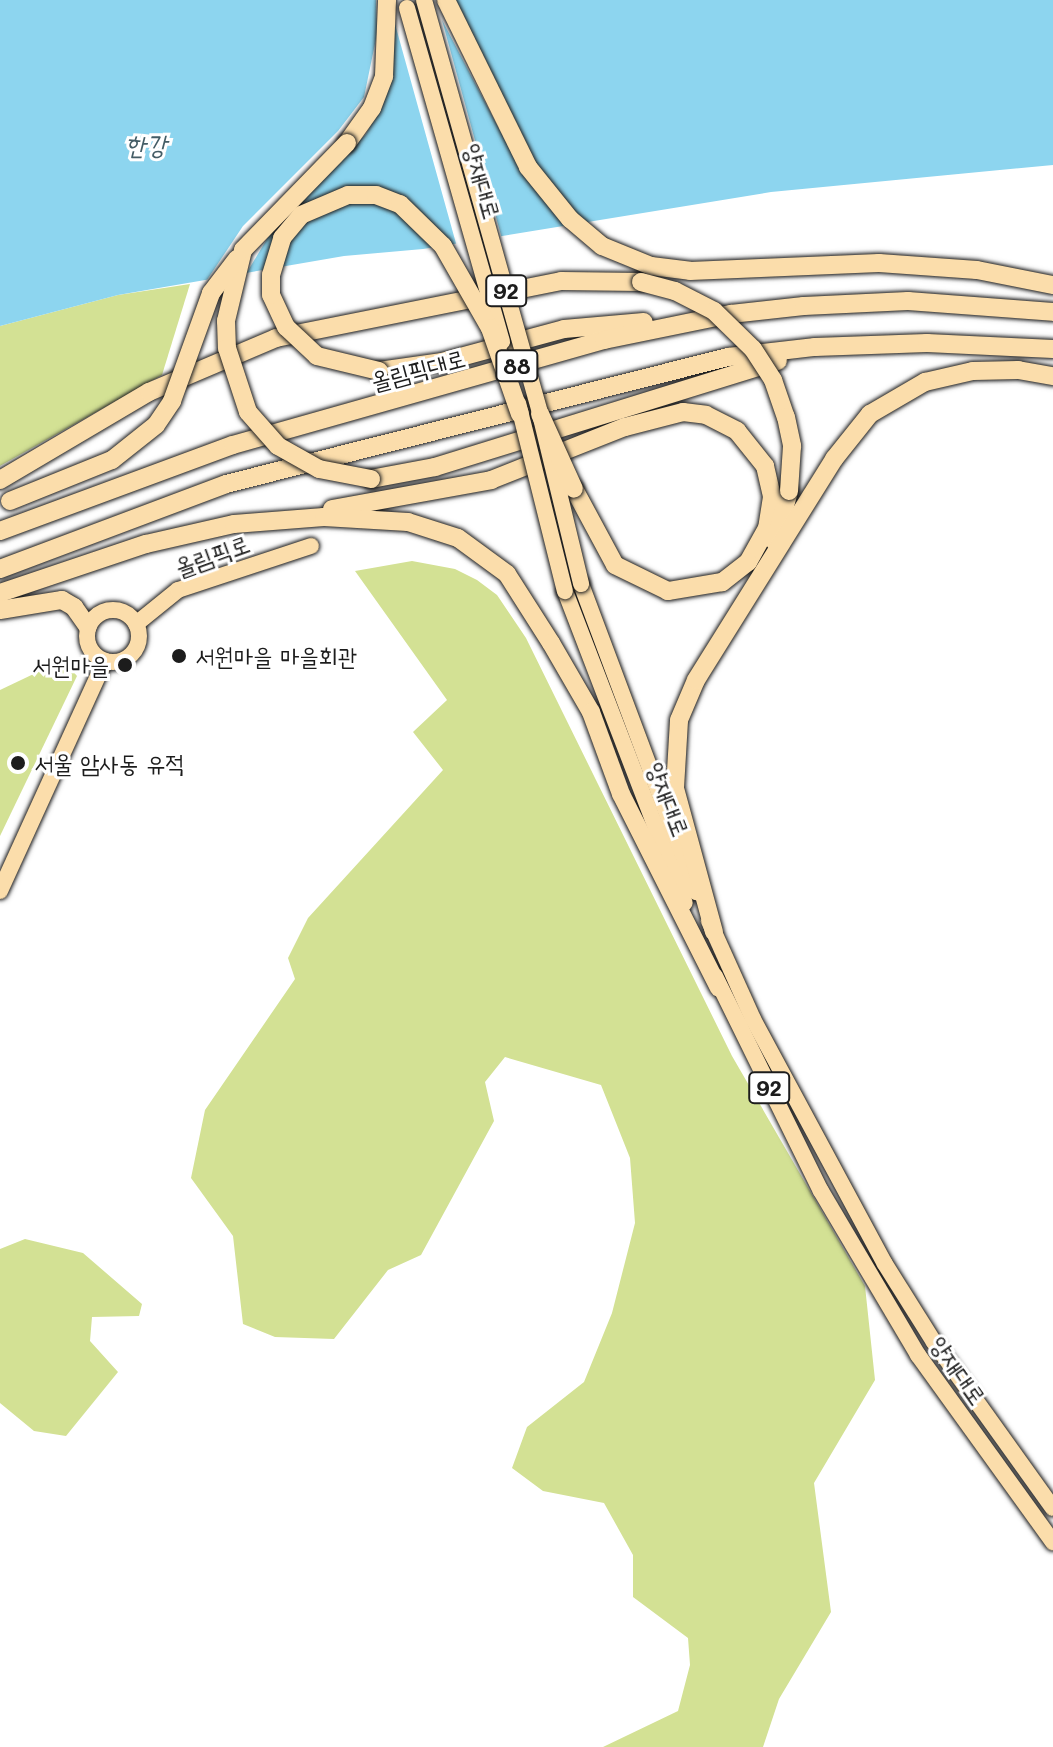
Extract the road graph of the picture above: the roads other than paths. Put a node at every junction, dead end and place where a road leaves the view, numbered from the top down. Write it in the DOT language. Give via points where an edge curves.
graph roads {
  1 [pos="387,0"];
  2 [pos="424,0"];
  3 [pos="446,0"];
  4 [pos="406,4"];
  5 [pos="243,250"];
  6 [pos="1053,285"];
  7 [pos="1053,312"];
  8 [pos="731,314"];
  9 [pos="815,347"];
  10 [pos="1053,349"];
  11 [pos="1053,376"];
  12 [pos="520,414"];
  13 [pos="540,414"];
  14 [pos="0,480"];
  15 [pos="5,503"];
  16 [pos="282,519"];
  17 [pos="0,531"];
  18 [pos="311,546"];
  19 [pos="767,568"];
  20 [pos="0,569"];
  21 [pos="573,588"];
  22 [pos="0,593"];
  23 [pos="0,610"];
  24 [pos="136,624"];
  25 [pos="88,627"];
  26 [pos="105,661"];
  27 [pos="0,891"];
  28 [pos="714,932"];
  29 [pos="719,988"];
  30 [pos="1053,1508"];
  31 [pos="1053,1542"];
  1 -- 5 [label="highway, bridge" via="384,76 372,108 347,143"];
  2 -- 13 [label="main road, 양재대로 / 92, bridge"];
  3 -- 6 [label="highway" via="528,167 570,219 602,246 651,266 690,271 929,266"];
  4 -- 12 [label="main road, 양재대로, bridge"];
  5 -- 9 [label="highway, bridge" via="226,321 230,369 248,412 297,460 344,476 371,479 435,467 727,380"];
  5 -- 15 [label="highway, bridge" via="211,293 172,401 156,425 112,460"];
  7 -- 8 [label="highway, 올림픽대로 / 88" via="908,301"];
  8 -- 12 [label="highway, bridge" via="564,329 442,362 379,371 317,356 286,327 271,295 282,238 301,215 348,195 376,195 400,204 443,246 490,328"];
  8 -- 17 [label="highway, 올림픽대로 / 88" via="604,340 233,445"];
  9 -- 10 [label="highway, 88" via="927,343"];
  9 -- 20 [label="highway, 88" via="665,372 226,484"];
  11 -- 19 [label="highway" via="973,371 925,382 870,414 834,459"];
  12 -- 21 [label="main road, 양재대로, bridge"];
  13 -- 16 [label="highway, bridge" via="600,545 615,565 650,585 685,591 722,582 748,562 767,528 772,497 765,466 737,431 706,415 657,416 491,480"];
  13 -- 21 [label="main road, 양재대로 / 92, bridge"];
  14 -- 19 [label="highway, bridge" via="149,392 276,338 561,281 615,279 692,298 714,311 753,349 773,380 792,446 789,491"];
  16 -- 22 [label="highway" via="146,544"];
  16 -- 29 [label="highway" via="408,522 458,538 507,574 591,712 621,794"];
  18 -- 24 [label="main road, 올림픽로" via="178,590"];
  19 -- 28 [label="highway" via="696,680 675,741 675,788"];
  21 -- 28 [label="main road, 양재대로 / 92"];
  21 -- 29 [label="main road, 양재대로 / 92"];
  23 -- 25 [label="highway" via="62,600"];
  24 -- 25 [label="main road" via="114,610 98,615"];
  24 -- 26 [label="main road" via="134,652 121,661"];
  25 -- 26 [label="main road" via="92,652"];
  26 -- 27 [label="main road"];
  28 -- 30 [label="main road, 양재대로 / 92" via="760,1033 885,1264"];
  29 -- 31 [label="main road, 양재대로 / 92" via="821,1191 910,1341"];
}
